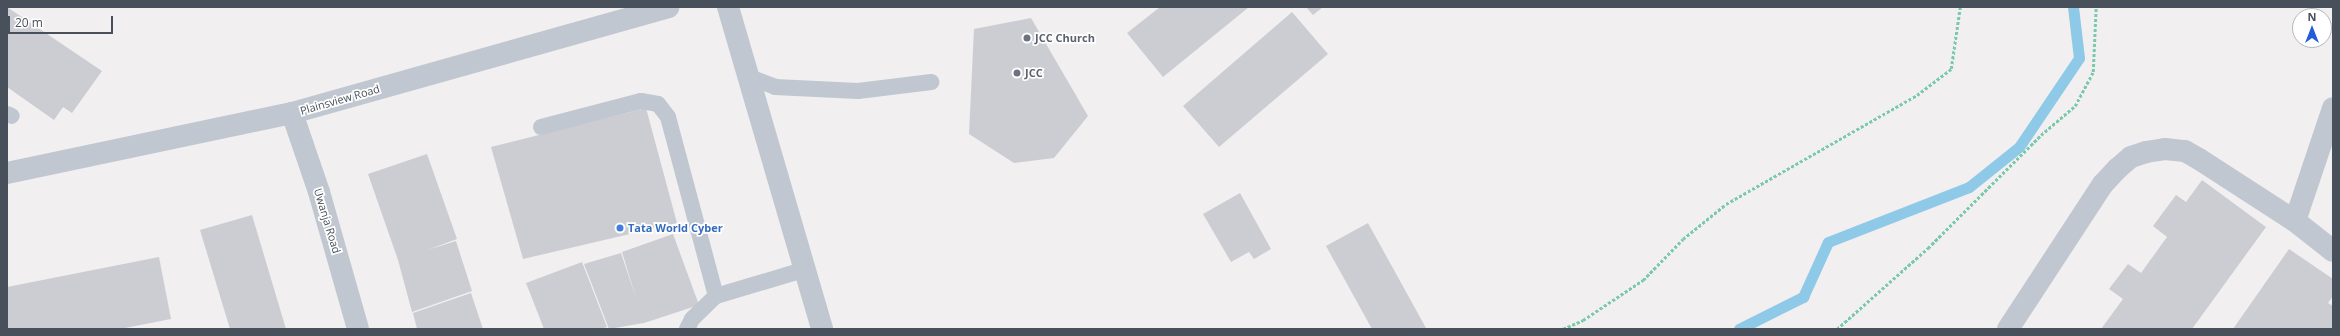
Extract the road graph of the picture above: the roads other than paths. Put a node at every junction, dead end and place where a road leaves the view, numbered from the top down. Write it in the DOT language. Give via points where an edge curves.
graph roads {
  1 [pos="668,7"];
  2 [pos="728,7"];
  3 [pos="747,76"];
  4 [pos="931,82"];
  5 [pos="2333,108"];
  6 [pos="292,113"];
  7 [pos="541,127"];
  8 [pos="7,173"];
  9 [pos="2294,222"];
  10 [pos="2333,251"];
  11 [pos="803,270"];
  12 [pos="716,296"];
  13 [pos="358,329"];
  14 [pos="688,329"];
  15 [pos="822,329"];
  16 [pos="2008,329"];
  1 -- 6 [label="street, Plainsview Road"];
  2 -- 3 [label="street"];
  3 -- 4 [label="lane" via="775,87 858,91"];
  3 -- 11 [label="street"];
  5 -- 9 [label="street"];
  6 -- 8 [label="street, Plainsview Road"];
  6 -- 13 [label="street, Uwanja Road" via="319,192"];
  7 -- 12 [label="lane" via="641,101 658,104 668,118"];
  9 -- 10 [label="street"];
  9 -- 16 [label="street" via="2185,151 2165,149 2131,157 2103,184"];
  11 -- 12 [label="lane"];
  11 -- 15 [label="street"];
  12 -- 14 [label="lane" via="692,318"];
}
